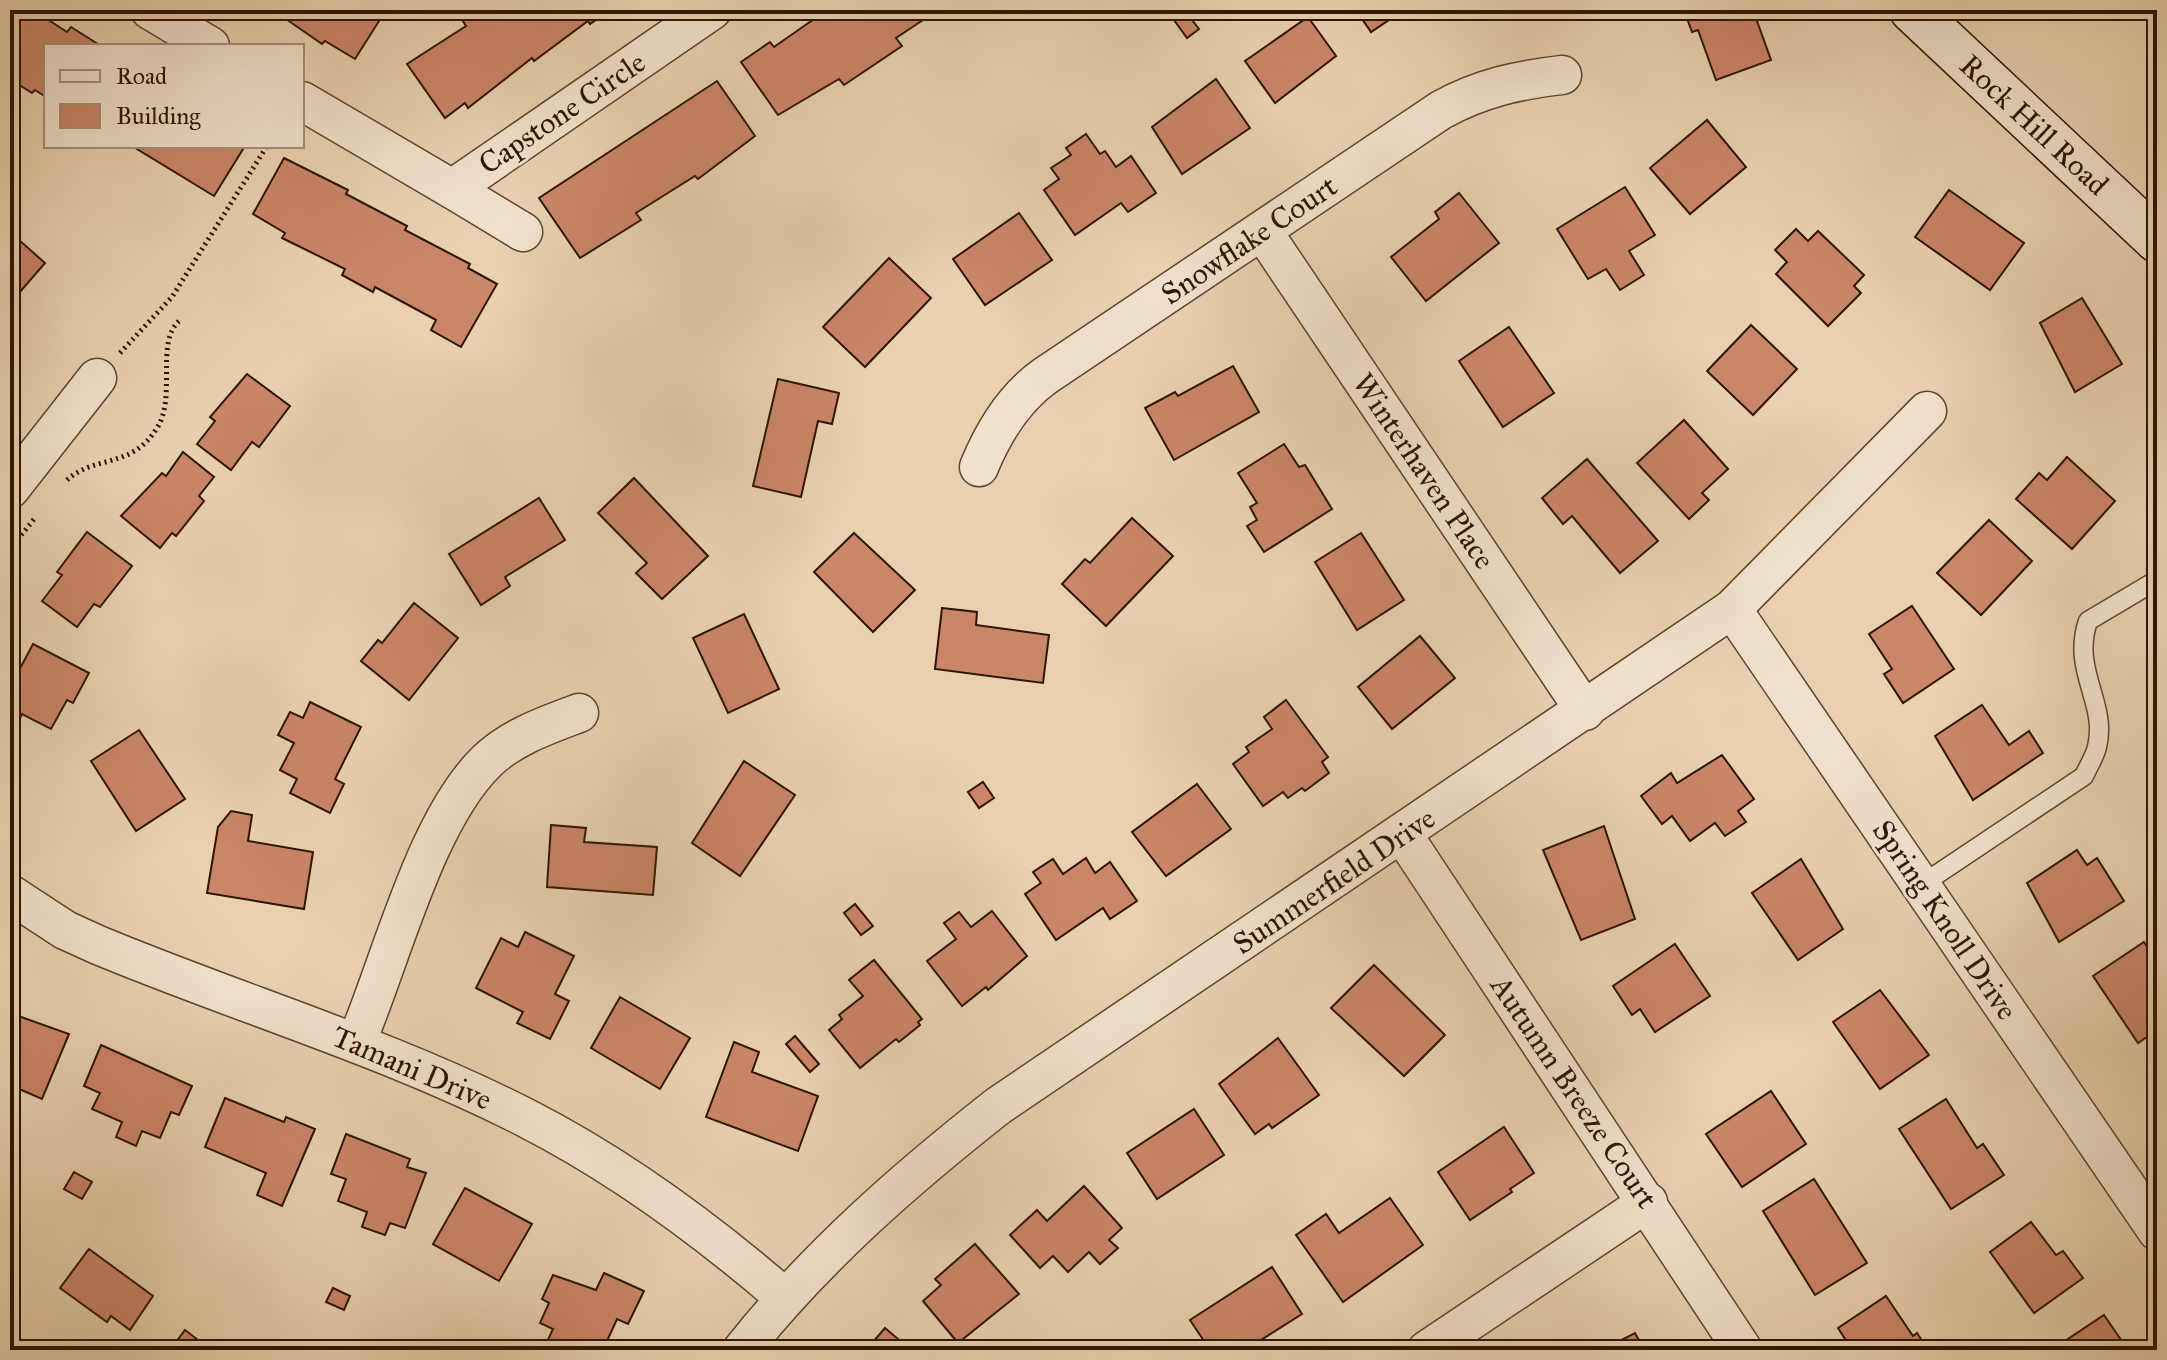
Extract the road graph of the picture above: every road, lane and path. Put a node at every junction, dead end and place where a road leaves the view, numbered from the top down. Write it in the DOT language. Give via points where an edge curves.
graph roads {
  1 [pos="150,10"];
  2 [pos="712,10"];
  3 [pos="1920,13"];
  4 [pos="207,44"];
  5 [pos="1562,75"];
  6 [pos="304,102"];
  7 [pos="266,148"];
  8 [pos="452,189"];
  9 [pos="523,232"];
  10 [pos="1263,232"];
  11 [pos="2157,240"];
  12 [pos="179,321"];
  13 [pos="97,378"];
  14 [pos="1927,411"];
  15 [pos="979,467"];
  16 [pos="61,486"];
  17 [pos="10,489"];
  18 [pos="44,507"];
  19 [pos="10,549"];
  20 [pos="2157,580"];
  21 [pos="1732,609"];
  22 [pos="1585,711"];
  23 [pos="579,713"];
  24 [pos="1403,835"];
  25 [pos="1921,885"];
  26 [pos="10,894"];
  27 [pos="356,1043"];
  28 [pos="1648,1202"];
  29 [pos="2157,1231"];
  30 [pos="784,1297"];
  31 [pos="742,1350"];
  32 [pos="1427,1350"];
  33 [pos="1743,1350"];
  1 -- 4 [label="street"];
  2 -- 8 [label="street, Capstone Circle"];
  3 -- 11 [label="street, Rock Hill Road"];
  5 -- 10 [label="street, Snowflake Court" via="1511,81 1467,96"];
  6 -- 8 [label="street, Capstone Circle"];
  7 -- 13 [label="path" via="172,297"];
  8 -- 9 [label="street, Capstone Circle"];
  10 -- 15 [label="street, Snowflake Court" via="1038,381 1011,408"];
  10 -- 22 [label="street, Winterhaven Place"];
  12 -- 16 [label="path" via="169,345 168,401 157,428 132,453 75,473"];
  13 -- 17 [label="street"];
  14 -- 21 [label="street, Summerfield Drive"];
  18 -- 19 [label="path"];
  20 -- 25 [label="lane" via="2088,621 2082,663 2099,719 2097,746 2084,776"];
  21 -- 22 [label="street, Summerfield Drive"];
  21 -- 25 [label="street, Spring Knoll Drive"];
  22 -- 24 [label="street, Summerfield Drive"];
  23 -- 27 [label="street" via="510,744 464,789 433,844"];
  24 -- 28 [label="street, Autumn Breeze Court"];
  24 -- 30 [label="street, Summerfield Drive" via="998,1106 912,1174"];
  25 -- 29 [label="street, Spring Knoll Drive"];
  26 -- 27 [label="street, Tamani Drive" via="98,945"];
  27 -- 30 [label="street, Tamani Drive" via="526,1118 620,1171 719,1242"];
  28 -- 32 [label="street"];
  28 -- 33 [label="street, Autumn Breeze Court"];
  30 -- 31 [label="street, Summerfield Drive"];
}
